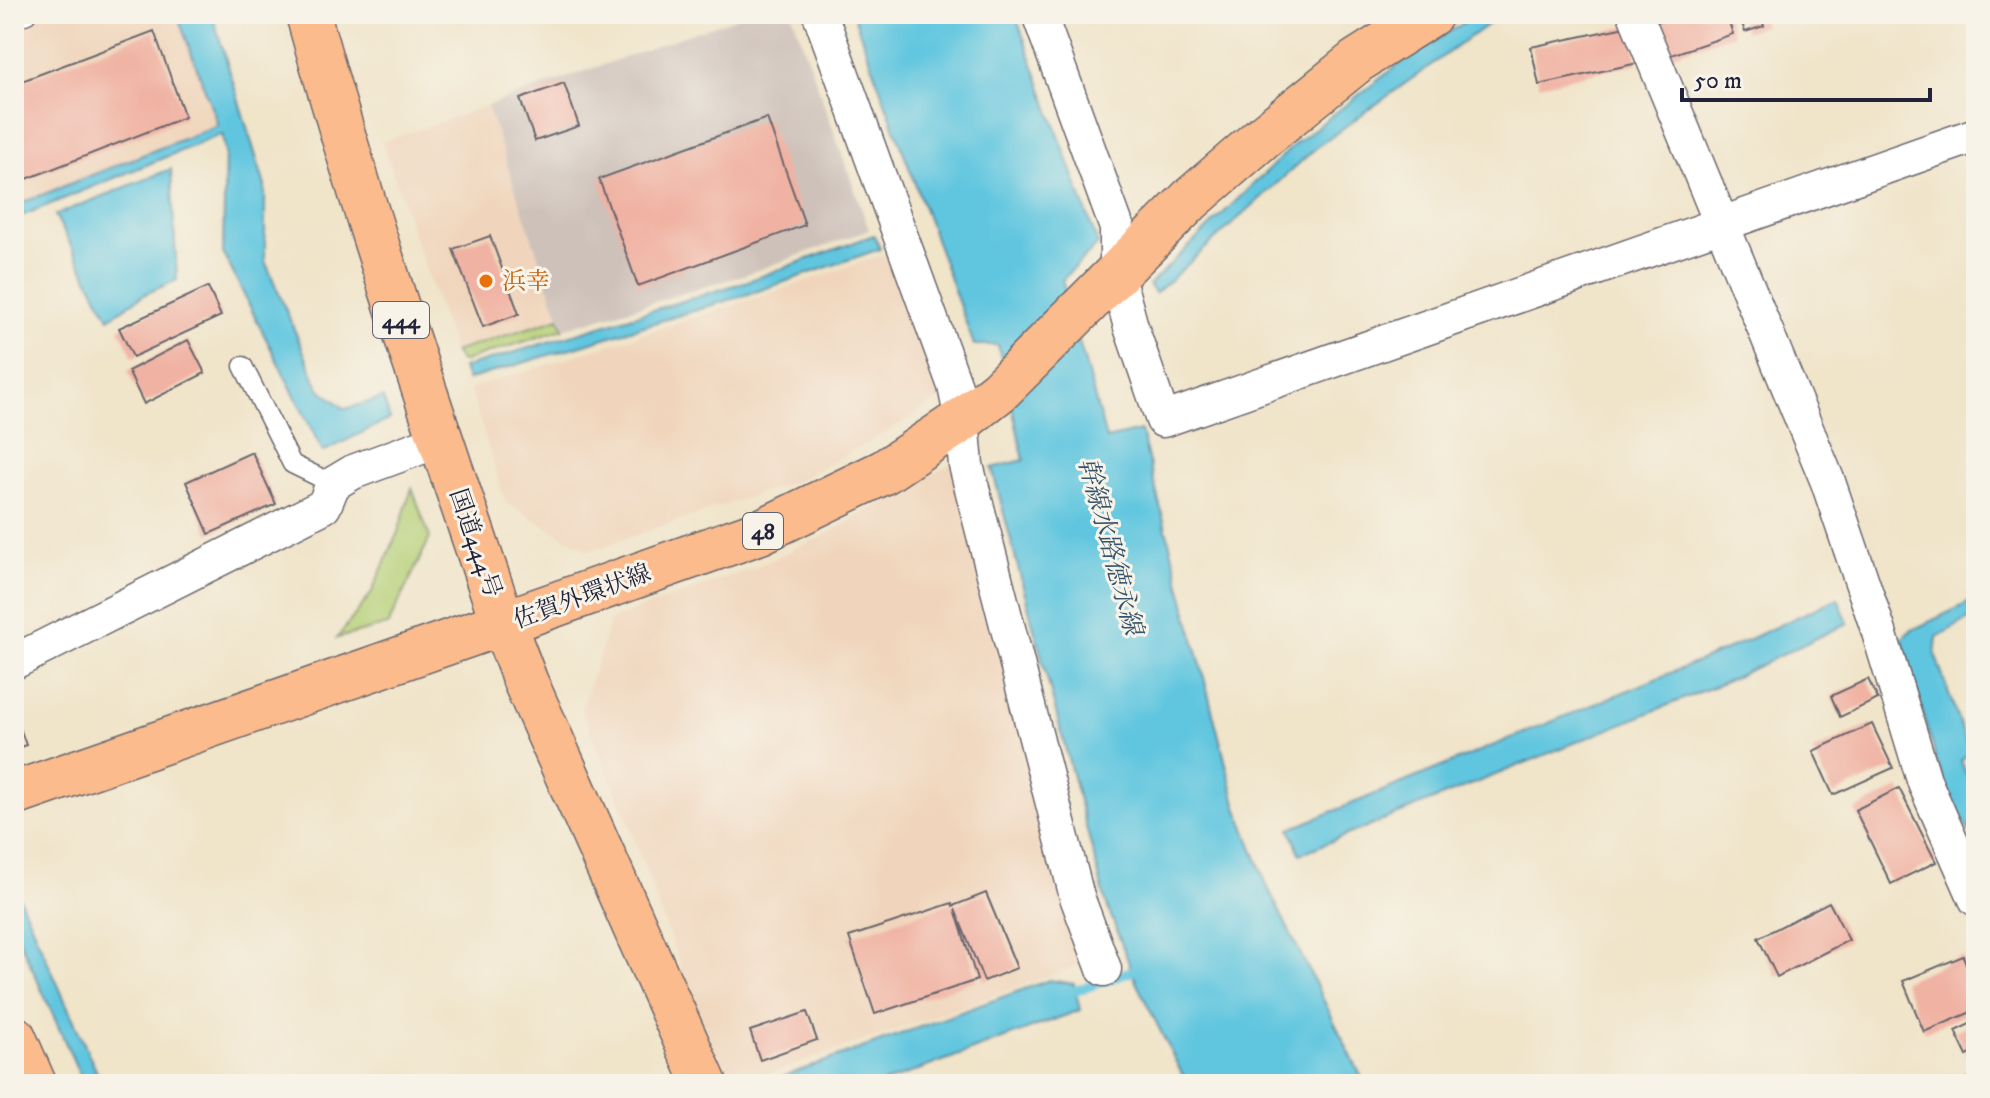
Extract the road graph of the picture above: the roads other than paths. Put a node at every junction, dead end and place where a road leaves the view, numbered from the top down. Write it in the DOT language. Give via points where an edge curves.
graph roads {
  1 [pos="27,14"];
  2 [pos="308,14"];
  3 [pos="820,14"];
  4 [pos="1039,14"];
  5 [pos="1431,14"];
  6 [pos="1635,14"];
  7 [pos="14,19"];
  8 [pos="1976,135"];
  9 [pos="1722,224"];
  10 [pos="1117,275"];
  11 [pos="243,366"];
  12 [pos="962,420"];
  13 [pos="440,440"];
  14 [pos="333,484"];
  15 [pos="503,623"];
  16 [pos="14,662"];
  17 [pos="14,794"];
  18 [pos="1976,899"];
  19 [pos="1104,969"];
  20 [pos="14,1038"];
  21 [pos="34,1084"];
  22 [pos="705,1084"];
  1 -- 7 [label="lane"];
  2 -- 13 [label="main road, 国道444号 / 444"];
  3 -- 12 [label="street" via="955,386"];
  4 -- 10 [label="street" via="1117,228"];
  5 -- 10 [label="main road, 48" via="1357,61 1264,136 1191,199"];
  6 -- 9 [label="street"];
  8 -- 9 [label="street"];
  9 -- 10 [label="street" via="1163,420"];
  9 -- 18 [label="street" via="1828,482 1925,783"];
  10 -- 12 [label="main road, 佐賀外環状線 / 48" via="999,391"];
  11 -- 14 [label="lane" via="292,464"];
  12 -- 15 [label="main road, 佐賀外環状線 / 48" via="884,472 760,532"];
  12 -- 19 [label="street" via="966,465 1077,897"];
  13 -- 14 [label="street"];
  13 -- 15 [label="main road, 国道444号 / 444"];
  14 -- 16 [label="street" via="324,506"];
  15 -- 17 [label="main road, 国道444号"];
  15 -- 22 [label="main road, 佐賀外環状線"];
  20 -- 21 [label="main road"];
}
